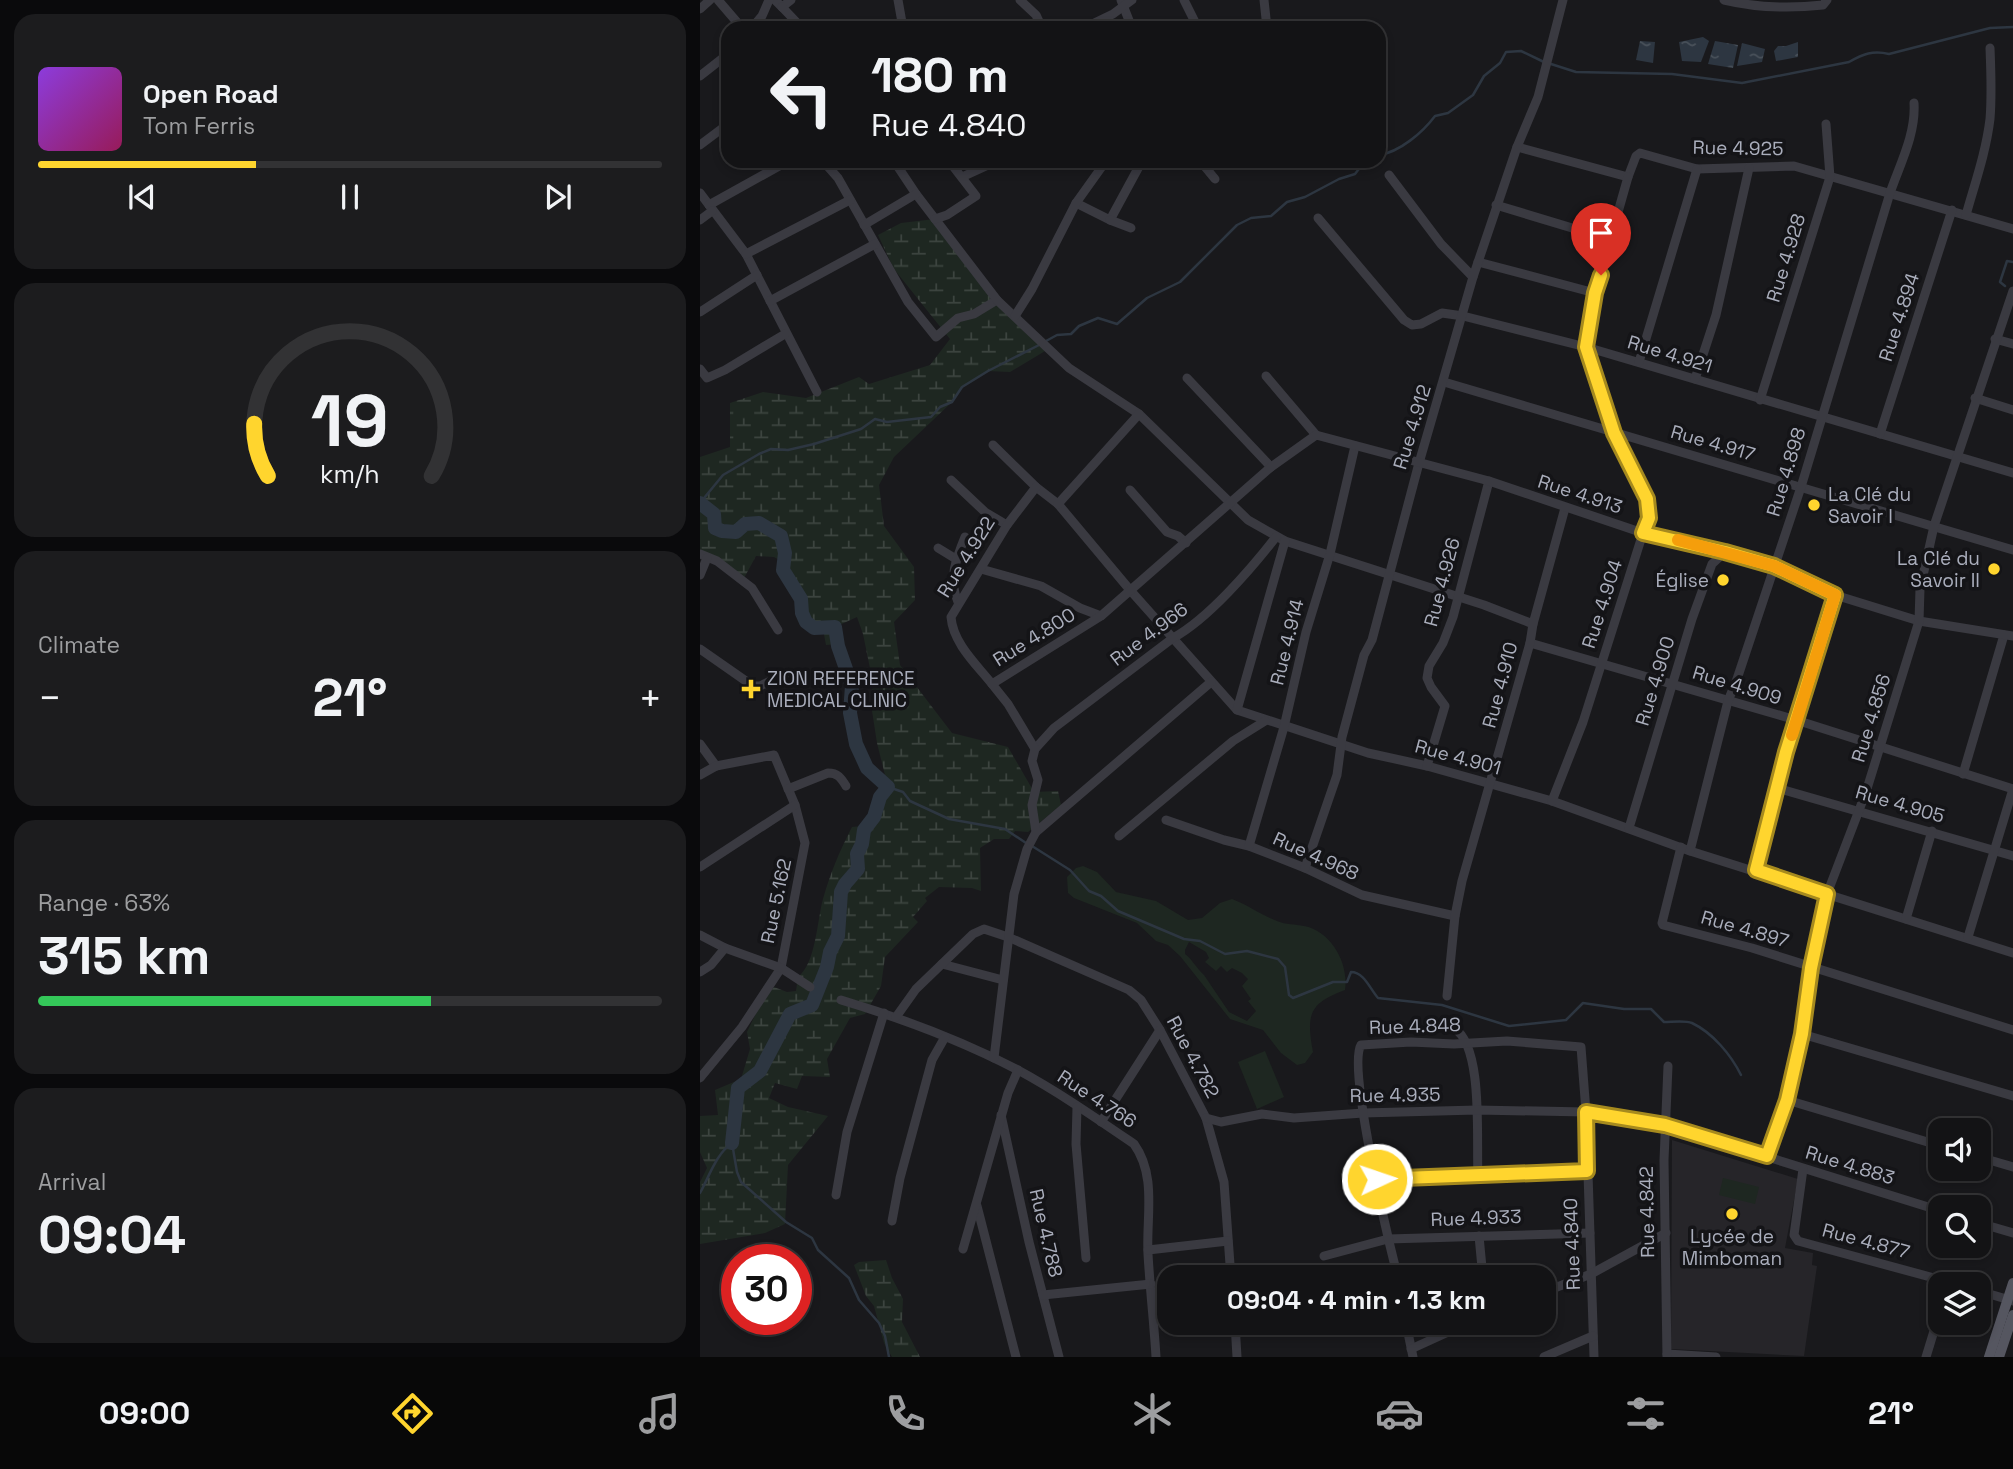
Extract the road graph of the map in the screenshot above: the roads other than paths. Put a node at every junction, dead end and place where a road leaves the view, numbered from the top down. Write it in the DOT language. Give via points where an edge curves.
graph roads {
  1 [pos="710,0"];
  2 [pos="718,0"];
  3 [pos="769,0"];
  4 [pos="775,0"];
  5 [pos="791,0"];
  6 [pos="898,0"];
  7 [pos="1020,0"];
  8 [pos="1184,0"];
  9 [pos="1264,0"];
  10 [pos="1563,0"];
  11 [pos="1728,0"];
  12 [pos="1827,0"];
  13 [pos="1125,2"];
  14 [pos="782,7"];
  15 [pos="700,9"];
  16 [pos="735,21"];
  17 [pos="758,21"];
  18 [pos="796,21"];
  19 [pos="902,21"];
  20 [pos="1039,21"];
  21 [pos="1098,21"];
  22 [pos="1130,21"];
  23 [pos="1193,21"];
  24 [pos="1267,21"];
  25 [pos="1990,48"];
  26 [pos="721,60"];
  27 [pos="700,76"];
  28 [pos="1914,103"];
  29 [pos="1826,124"];
  30 [pos="721,129"];
  31 [pos="700,145"];
  32 [pos="1517,147"];
  33 [pos="777,168"];
  34 [pos="829,168"];
  35 [pos="899,168"];
  36 [pos="955,168"];
  37 [pos="982,168"];
  38 [pos="1100,168"];
  39 [pos="1138,168"];
  40 [pos="1206,168"];
  41 [pos="1749,168"];
  42 [pos="1697,169"];
  43 [pos="1389,175"];
  44 [pos="962,177"];
  45 [pos="1628,177"];
  46 [pos="1830,177"];
  47 [pos="1215,179"];
  48 [pos="700,193"];
  49 [pos="1890,193"];
  50 [pos="916,194"];
  51 [pos="850,200"];
  52 [pos="1076,204"];
  53 [pos="1496,205"];
  54 [pos="710,208"];
  55 [pos="1952,211"];
  56 [pos="1965,215"];
  57 [pos="1318,218"];
  58 [pos="935,219"];
  59 [pos="700,220"];
  60 [pos="1110,220"];
  61 [pos="864,225"];
  62 [pos="1131,228"];
  63 [pos="2013,229"];
  64 [pos="1612,240"];
  65 [pos="875,244"];
  66 [pos="746,254"];
  67 [pos="1478,262"];
  68 [pos="757,275"];
  69 [pos="1473,277"];
  70 [pos="2013,291"];
  71 [pos="1595,293"];
  72 [pos="997,300"];
  73 [pos="770,301"];
  74 [pos="700,312"];
  75 [pos="1015,316"];
  76 [pos="1463,316"];
  77 [pos="785,334"];
  78 [pos="1995,339"];
  79 [pos="2013,344"];
  80 [pos="1586,347"];
  81 [pos="1639,362"];
  82 [pos="700,369"];
  83 [pos="1266,376"];
  84 [pos="1187,378"];
  85 [pos="1695,379"];
  86 [pos="1444,382"];
  87 [pos="817,392"];
  88 [pos="1975,398"];
  89 [pos="1760,400"];
  90 [pos="2013,410"];
  91 [pos="1139,414"];
  92 [pos="1821,418"];
  93 [pos="1614,433"];
  94 [pos="1880,434"];
  95 [pos="1316,435"];
  96 [pos="993,444"];
  97 [pos="1355,446"];
  98 [pos="1956,455"];
  99 [pos="1419,463"];
  100 [pos="1271,467"];
  101 [pos="2013,473"];
  102 [pos="951,480"];
  103 [pos="1489,481"];
  104 [pos="1036,487"];
  105 [pos="1801,487"];
  106 [pos="1130,490"];
  107 [pos="1231,502"];
  108 [pos="1058,504"];
  109 [pos="1565,508"];
  110 [pos="1007,525"];
  111 [pos="1934,526"];
  112 [pos="1643,533"];
  113 [pos="965,537"];
  114 [pos="1280,539"];
  115 [pos="1185,543"];
  116 [pos="938,548"];
  117 [pos="2013,550"];
  118 [pos="1725,552"];
  119 [pos="1330,554"];
  120 [pos="703,556"];
  121 [pos="956,559"];
  122 [pos="1774,566"];
  123 [pos="981,569"];
  124 [pos="700,575"];
  125 [pos="1388,575"];
  126 [pos="1130,590"];
  127 [pos="1835,595"];
  128 [pos="1457,596"];
  129 [pos="958,602"];
  130 [pos="1101,616"];
  131 [pos="1919,621"];
  132 [pos="1533,624"];
  133 [pos="778,631"];
  134 [pos="2009,636"];
  135 [pos="1173,638"];
  136 [pos="1530,643"];
  137 [pos="700,649"];
  138 [pos="1601,666"];
  139 [pos="787,673"];
  140 [pos="1211,682"];
  141 [pos="1672,683"];
  142 [pos="992,684"];
  143 [pos="1728,701"];
  144 [pos="1237,710"];
  145 [pos="1796,720"];
  146 [pos="1265,721"];
  147 [pos="1284,727"];
  148 [pos="1340,743"];
  149 [pos="700,744"];
  150 [pos="1880,747"];
  151 [pos="1035,749"];
  152 [pos="716,766"];
  153 [pos="1427,766"];
  154 [pos="1963,774"];
  155 [pos="700,775"];
  156 [pos="1491,784"];
  157 [pos="846,786"];
  158 [pos="1777,788"];
  159 [pos="788,789"];
  160 [pos="2013,789"];
  161 [pos="1552,801"];
  162 [pos="795,805"];
  163 [pos="1858,809"];
  164 [pos="1166,820"];
  165 [pos="1629,828"];
  166 [pos="1932,831"];
  167 [pos="1119,835"];
  168 [pos="1031,840"];
  169 [pos="1249,846"];
  170 [pos="1685,849"];
  171 [pos="1994,850"];
  172 [pos="2013,856"];
  173 [pos="700,867"];
  174 [pos="1305,868"];
  175 [pos="1756,870"];
  176 [pos="1827,894"];
  177 [pos="1455,916"];
  178 [pos="1906,919"];
  179 [pos="700,935"];
  180 [pos="1008,937"];
  181 [pos="1968,937"];
  182 [pos="725,948"];
  183 [pos="2013,953"];
  184 [pos="942,964"];
  185 [pos="780,968"];
  186 [pos="1811,968"];
  187 [pos="700,972"];
  188 [pos="1003,980"];
  189 [pos="810,986"];
  190 [pos="1447,996"];
  191 [pos="841,1000"];
  192 [pos="884,1013"];
  193 [pos="896,1017"];
  194 [pos="1454,1028"];
  195 [pos="1160,1030"];
  196 [pos="2013,1030"];
  197 [pos="1802,1034"];
  198 [pos="944,1037"];
  199 [pos="1467,1042"];
  200 [pos="1581,1047"];
  201 [pos="994,1058"];
  202 [pos="1668,1066"];
  203 [pos="1018,1070"];
  204 [pos="700,1078"];
  205 [pos="2013,1096"];
  206 [pos="1787,1100"];
  207 [pos="1077,1107"];
  208 [pos="1477,1110"];
  209 [pos="1586,1112"];
  210 [pos="1363,1113"];
  211 [pos="1001,1115"];
  212 [pos="1206,1118"];
  213 [pos="1101,1122"];
  214 [pos="1665,1125"];
  215 [pos="1928,1142"];
  216 [pos="1767,1156"];
  217 [pos="1991,1161"];
  218 [pos="2013,1167"];
  219 [pos="1803,1169"];
  220 [pos="1587,1171"];
  221 [pos="1478,1174"];
  222 [pos="1377,1179"];
  223 [pos="836,1195"];
  224 [pos="976,1204"];
  225 [pos="1928,1207"];
  226 [pos="892,1221"];
  227 [pos="1991,1227"];
  228 [pos="1590,1233"];
  229 [pos="1666,1233"];
  230 [pos="2013,1233"];
  231 [pos="1479,1236"];
  232 [pos="1388,1239"];
  233 [pos="1228,1241"];
  234 [pos="963,1249"];
  235 [pos="1148,1250"];
  236 [pos="1324,1256"];
  237 [pos="1086,1258"];
  238 [pos="1230,1265"];
  239 [pos="1395,1265"];
  240 [pos="1482,1265"];
  241 [pos="1591,1274"];
  242 [pos="1928,1278"];
  243 [pos="2013,1283"];
  244 [pos="1150,1284"];
  245 [pos="1556,1287"];
  246 [pos="1991,1294"];
  247 [pos="1043,1295"];
  248 [pos="2010,1300"];
  249 [pos="2013,1315"];
  250 [pos="1236,1335"];
  251 [pos="1408,1335"];
  252 [pos="1446,1335"];
  253 [pos="1933,1335"];
  254 [pos="1593,1336"];
  255 [pos="1412,1353"];
  256 [pos="1667,1355"];
  257 [pos="1016,1357"];
  258 [pos="1059,1357"];
  259 [pos="1156,1357"];
  260 [pos="1237,1357"];
  261 [pos="1544,1357"];
  262 [pos="1594,1357"];
  263 [pos="1716,1357"];
  264 [pos="1926,1357"];
  265 [pos="1989,1357"];
  266 [pos="2000,1357"];
  1 -- 15 [label="street"];
  2 -- 16 [label="street"];
  3 -- 17 [label="street"];
  4 -- 14 [label="street"];
  5 -- 14 [label="street"];
  6 -- 19 [label="street"];
  7 -- 20 [label="street"];
  8 -- 23 [label="street"];
  9 -- 24 [label="street"];
  10 -- 32 [label="street, Rue 4.912" via="1538,97"];
  11 -- 12 [label="street" via="1783,9 1823,5"];
  13 -- 21 [label="street"];
  13 -- 22 [label="street"];
  14 -- 18 [label="street"];
  25 -- 56 [label="street" via="1990,122"];
  26 -- 27 [label="street"];
  28 -- 49 [label="street, Rue 4.898" via="1914,123"];
  29 -- 46 [label="street, Rue 4.928"];
  30 -- 31 [label="street"];
  32 -- 45 [label="street"];
  32 -- 53 [label="street, Rue 4.912"];
  33 -- 54 [label="street"];
  34 -- 51 [label="street"];
  35 -- 50 [label="street"];
  36 -- 44 [label="street"];
  37 -- 44 [label="street"];
  38 -- 52 [label="street"];
  39 -- 60 [label="street"];
  40 -- 47 [label="street"];
  41 -- 42 [label="street, Rue 4.925"];
  41 -- 46 [label="street, Rue 4.925" via="1794,166"];
  41 -- 85 [label="street" via="1716,314"];
  42 -- 45 [label="street, Rue 4.925" via="1640,153"];
  42 -- 81 [label="street"];
  43 -- 69 [label="street" via="1441,244"];
  44 -- 58 [label="street" via="976,196"];
  45 -- 64 [label="street, Rue 4.904"];
  46 -- 49 [label="street, Rue 4.925"];
  46 -- 89 [label="street, Rue 4.928"];
  48 -- 54 [label="street"];
  49 -- 55 [label="street, Rue 4.925"];
  49 -- 92 [label="street, Rue 4.898"];
  50 -- 58 [label="street"];
  50 -- 61 [label="street"];
  51 -- 61 [label="street"];
  51 -- 66 [label="street"];
  52 -- 60 [label="street"];
  52 -- 75 [label="street"];
  53 -- 64 [label="street"];
  53 -- 67 [label="street, Rue 4.912"];
  54 -- 59 [label="street"];
  54 -- 66 [label="street"];
  55 -- 56 [label="street, Rue 4.925"];
  55 -- 94 [label="street, Rue 4.894"];
  56 -- 63 [label="street, Rue 4.925"];
  57 -- 76 [label="street, Rue 4.921" via="1404,320 1412,325 1441,313"];
  58 -- 72 [label="street"];
  60 -- 62 [label="street"];
  61 -- 65 [label="street"];
  64 -- 71 [label="street, Rue 4.904"];
  65 -- 72 [label="street" via="908,302 936,337 958,318"];
  65 -- 73 [label="street"];
  66 -- 68 [label="street"];
  67 -- 69 [label="street, Rue 4.912"];
  67 -- 71 [label="street"];
  68 -- 73 [label="street"];
  68 -- 74 [label="street"];
  69 -- 76 [label="street, Rue 4.912"];
  70 -- 78 [label="street, Rue 4.856"];
  71 -- 80 [label="street, Rue 4.904"];
  72 -- 75 [label="street"];
  73 -- 77 [label="street"];
  75 -- 91 [label="street" via="1069,368"];
  76 -- 80 [label="street, Rue 4.921"];
  76 -- 86 [label="street, Rue 4.912"];
  77 -- 82 [label="street" via="707,378"];
  77 -- 87 [label="street"];
  78 -- 79 [label="street"];
  78 -- 88 [label="street, Rue 4.856"];
  80 -- 81 [label="street, Rue 4.921"];
  80 -- 93 [label="street, Rue 4.904"];
  81 -- 85 [label="street, Rue 4.921"];
  83 -- 95 [label="street"];
  84 -- 100 [label="street"];
  85 -- 89 [label="street, Rue 4.921"];
  86 -- 93 [label="street, Rue 4.917"];
  86 -- 99 [label="street, Rue 4.912"];
  88 -- 90 [label="street"];
  88 -- 98 [label="street, Rue 4.856"];
  89 -- 92 [label="street, Rue 4.921"];
  91 -- 107 [label="street"];
  91 -- 108 [label="street"];
  92 -- 94 [label="street, Rue 4.921"];
  92 -- 105 [label="street, Rue 4.898"];
  93 -- 105 [label="street, Rue 4.917"];
  93 -- 112 [label="street, Rue 4.904" via="1647,499 1649,518"];
  94 -- 98 [label="street, Rue 4.921"];
  95 -- 97 [label="street"];
  95 -- 100 [label="street, Rue 4.800"];
  96 -- 104 [label="street, Rue 4.901"];
  97 -- 99 [label="street"];
  97 -- 119 [label="street, Rue 4.914"];
  98 -- 101 [label="street, Rue 4.921"];
  98 -- 111 [label="street, Rue 4.856"];
  99 -- 103 [label="street, Rue 4.913"];
  99 -- 125 [label="street, Rue 4.912"];
  100 -- 107 [label="street, Rue 4.800"];
  102 -- 110 [label="street" via="985,512"];
  103 -- 109 [label="street, Rue 4.913"];
  103 -- 128 [label="street, Rue 4.926"];
  104 -- 108 [label="street, Rue 4.901"];
  104 -- 110 [label="street, Rue 4.922"];
  105 -- 111 [label="street, Rue 4.917"];
  105 -- 122 [label="street, Rue 4.898"];
  106 -- 115 [label="street" via="1167,532"];
  107 -- 114 [label="street" via="1248,520"];
  107 -- 115 [label="street, Rue 4.800"];
  108 -- 126 [label="street, Rue 4.901"];
  109 -- 112 [label="street, Rue 4.913"];
  109 -- 132 [label="street, Rue 4.910"];
  110 -- 123 [label="street, Rue 4.922"];
  111 -- 117 [label="street, Rue 4.917"];
  111 -- 131 [label="street, Rue 4.856" via="1920,589"];
  112 -- 118 [label="street, Rue 4.913"];
  112 -- 138 [label="street, Rue 4.904"];
  113 -- 121 [label="street"];
  114 -- 119 [label="street"];
  114 -- 135 [label="street, Rue 4.966" via="1186,631"];
  114 -- 144 [label="street"];
  115 -- 126 [label="street, Rue 4.800"];
  116 -- 121 [label="street"];
  118 -- 122 [label="street, Rue 4.913"];
  118 -- 141 [label="street, Rue 4.900" via="1712,564"];
  119 -- 125 [label="street"];
  119 -- 147 [label="street, Rue 4.914"];
  120 -- 124 [label="street"];
  120 -- 133 [label="street" via="743,580 760,598"];
  121 -- 129 [label="street" via="952,576"];
  122 -- 127 [label="street, Rue 4.913"];
  122 -- 143 [label="street, Rue 4.898"];
  123 -- 129 [label="street, Rue 4.922"];
  123 -- 130 [label="street" via="1041,586"];
  125 -- 128 [label="street"];
  125 -- 148 [label="street, Rue 4.912"];
  126 -- 130 [label="street, Rue 4.800"];
  126 -- 135 [label="street, Rue 4.901"];
  127 -- 131 [label="street, Rue 4.913"];
  127 -- 145 [label="street"];
  128 -- 132 [label="street"];
  128 -- 153 [label="street, Rue 4.926" via="1443,643 1429,666 1427,678 1445,706"];
  129 -- 142 [label="street, Rue 4.922" via="951,628"];
  130 -- 142 [label="street, Rue 4.800"];
  131 -- 134 [label="street, Rue 4.913"];
  131 -- 150 [label="street, Rue 4.856"];
  132 -- 136 [label="street, Rue 4.910"];
  134 -- 154 [label="street"];
  135 -- 140 [label="street, Rue 4.901"];
  135 -- 151 [label="street, Rue 4.966" via="1054,728"];
  136 -- 138 [label="street, Rue 4.909"];
  136 -- 156 [label="street, Rue 4.910"];
  137 -- 139 [label="street" via="753,686"];
  138 -- 141 [label="street, Rue 4.909"];
  138 -- 161 [label="street, Rue 4.904"];
  140 -- 144 [label="street, Rue 4.901"];
  140 -- 168 [label="street"];
  141 -- 143 [label="street, Rue 4.909"];
  141 -- 165 [label="street, Rue 4.900"];
  142 -- 151 [label="street, Rue 4.800"];
  143 -- 145 [label="street, Rue 4.909"];
  143 -- 170 [label="street, Rue 4.898"];
  144 -- 146 [label="street, Rue 4.901"];
  145 -- 150 [label="street, Rue 4.909"];
  145 -- 158 [label="street"];
  146 -- 147 [label="street, Rue 4.901"];
  146 -- 167 [label="street" via="1233,741"];
  147 -- 148 [label="street, Rue 4.901"];
  147 -- 169 [label="street, Rue 4.914"];
  148 -- 153 [label="street, Rue 4.901"];
  148 -- 174 [label="street, Rue 4.912" via="1337,775"];
  149 -- 152 [label="street"];
  150 -- 154 [label="street, Rue 4.909"];
  150 -- 163 [label="street, Rue 4.856"];
  151 -- 168 [label="street, Rue 4.800" via="1031,761 1038,780"];
  152 -- 155 [label="street, Rue 5.162"];
  152 -- 159 [label="street, Rue 5.162" via="774,755"];
  153 -- 156 [label="street, Rue 4.901"];
  154 -- 160 [label="street, Rue 4.909"];
  156 -- 161 [label="street, Rue 4.901"];
  156 -- 177 [label="street, Rue 4.910"];
  157 -- 159 [label="street" via="840,776 828,773"];
  158 -- 163 [label="street, Rue 4.905"];
  158 -- 175 [label="street"];
  159 -- 162 [label="street, Rue 5.162"];
  160 -- 171 [label="street"];
  161 -- 165 [label="street, Rue 4.901"];
  162 -- 173 [label="street"];
  162 -- 185 [label="street, Rue 5.162" via="804,855"];
  163 -- 166 [label="street, Rue 4.905"];
  163 -- 176 [label="street, Rue 4.856"];
  164 -- 169 [label="street, Rue 4.968"];
  165 -- 170 [label="street, Rue 4.901"];
  166 -- 171 [label="street, Rue 4.905"];
  166 -- 178 [label="street"];
  168 -- 180 [label="street, Rue 4.800" via="1014,894"];
  169 -- 174 [label="street, Rue 4.968"];
  170 -- 175 [label="street, Rue 4.901"];
  170 -- 186 [label="street, Rue 4.897" via="1662,924"];
  171 -- 172 [label="street, Rue 4.905"];
  171 -- 181 [label="street"];
  174 -- 177 [label="street, Rue 4.968" via="1362,895"];
  175 -- 176 [label="street, Rue 4.901"];
  176 -- 178 [label="street, Rue 4.901"];
  176 -- 186 [label="street, Rue 4.856"];
  177 -- 190 [label="street, Rue 4.910"];
  178 -- 181 [label="street, Rue 4.901"];
  179 -- 182 [label="street"];
  180 -- 184 [label="street, Rue 4.782" via="978,931"];
  180 -- 188 [label="street, Rue 4.800"];
  180 -- 195 [label="street, Rue 4.782" via="1129,990"];
  181 -- 183 [label="street, Rue 4.901"];
  182 -- 185 [label="street"];
  182 -- 187 [label="street"];
  184 -- 188 [label="street"];
  184 -- 193 [label="street"];
  185 -- 189 [label="street"];
  185 -- 204 [label="street" via="742,1027"];
  186 -- 196 [label="street, Rue 4.897"];
  186 -- 197 [label="street, Rue 4.856"];
  188 -- 201 [label="street, Rue 4.800"];
  191 -- 192 [label="street, Rue 4.766"];
  192 -- 193 [label="street, Rue 4.766"];
  192 -- 223 [label="street" via="848,1132"];
  193 -- 198 [label="street, Rue 4.766"];
  194 -- 199 [label="street"];
  195 -- 212 [label="street, Rue 4.782"];
  195 -- 213 [label="street"];
  197 -- 205 [label="street"];
  197 -- 206 [label="street, Rue 4.856"];
  198 -- 201 [label="street, Rue 4.766"];
  198 -- 226 [label="street" via="932,1060"];
  199 -- 200 [label="street, Rue 4.848"];
  199 -- 208 [label="street"];
  199 -- 210 [label="street, Rue 4.848" via="1361,1045 1357,1067"];
  200 -- 209 [label="street, Rue 4.840"];
  201 -- 203 [label="street, Rue 4.766"];
  202 -- 214 [label="street, Rue 4.842"];
  203 -- 207 [label="street, Rue 4.766"];
  203 -- 211 [label="street"];
  206 -- 215 [label="street"];
  206 -- 216 [label="street, Rue 4.856"];
  207 -- 213 [label="street, Rue 4.766"];
  207 -- 237 [label="street"];
  208 -- 209 [label="street, Rue 4.935"];
  208 -- 210 [label="street, Rue 4.935"];
  208 -- 221 [label="street"];
  209 -- 214 [label="street, Rue 4.883"];
  209 -- 220 [label="street, Rue 4.840"];
  210 -- 212 [label="street, Rue 4.935" via="1294,1118 1262,1114 1221,1122"];
  210 -- 222 [label="street, Rue 4.848"];
  211 -- 224 [label="street"];
  211 -- 247 [label="street, Rue 4.788"];
  212 -- 233 [label="street, Rue 4.782" via="1224,1182"];
  213 -- 235 [label="street, Rue 4.766" via="1134,1144 1142,1156 1148,1175"];
  214 -- 216 [label="street, Rue 4.883"];
  214 -- 229 [label="street, Rue 4.842"];
  216 -- 219 [label="street, Rue 4.883"];
  217 -- 218 [label="street"];
  219 -- 225 [label="street, Rue 4.883"];
  219 -- 242 [label="street, Rue 4.877" via="1794,1235 1798,1241"];
  220 -- 221 [label="street"];
  220 -- 228 [label="street, Rue 4.840"];
  221 -- 222 [label="street"];
  222 -- 232 [label="street, Rue 4.848"];
  224 -- 234 [label="street"];
  224 -- 257 [label="street"];
  227 -- 230 [label="street"];
  228 -- 231 [label="street, Rue 4.933"];
  228 -- 241 [label="street, Rue 4.840"];
  229 -- 241 [label="street"];
  229 -- 256 [label="street, Rue 4.842"];
  231 -- 232 [label="street, Rue 4.933"];
  231 -- 240 [label="street"];
  232 -- 236 [label="street, Rue 4.933"];
  232 -- 239 [label="street, Rue 4.848"];
  233 -- 235 [label="street"];
  233 -- 238 [label="street, Rue 4.782"];
  235 -- 244 [label="street, Rue 4.766"];
  241 -- 245 [label="street"];
  241 -- 254 [label="street, Rue 4.840"];
  243 -- 248 [label="main road"];
  244 -- 247 [label="street"];
  244 -- 259 [label="street, Rue 4.766"];
  246 -- 248 [label="street"];
  247 -- 258 [label="street, Rue 4.788"];
  248 -- 265 [label="main road"];
  249 -- 266 [label="main road"];
  250 -- 260 [label="street"];
  251 -- 255 [label="street"];
  252 -- 255 [label="street"];
  253 -- 264 [label="street"];
  254 -- 261 [label="street"];
  254 -- 262 [label="street, Rue 4.840"];
  256 -- 263 [label="street"];
}
